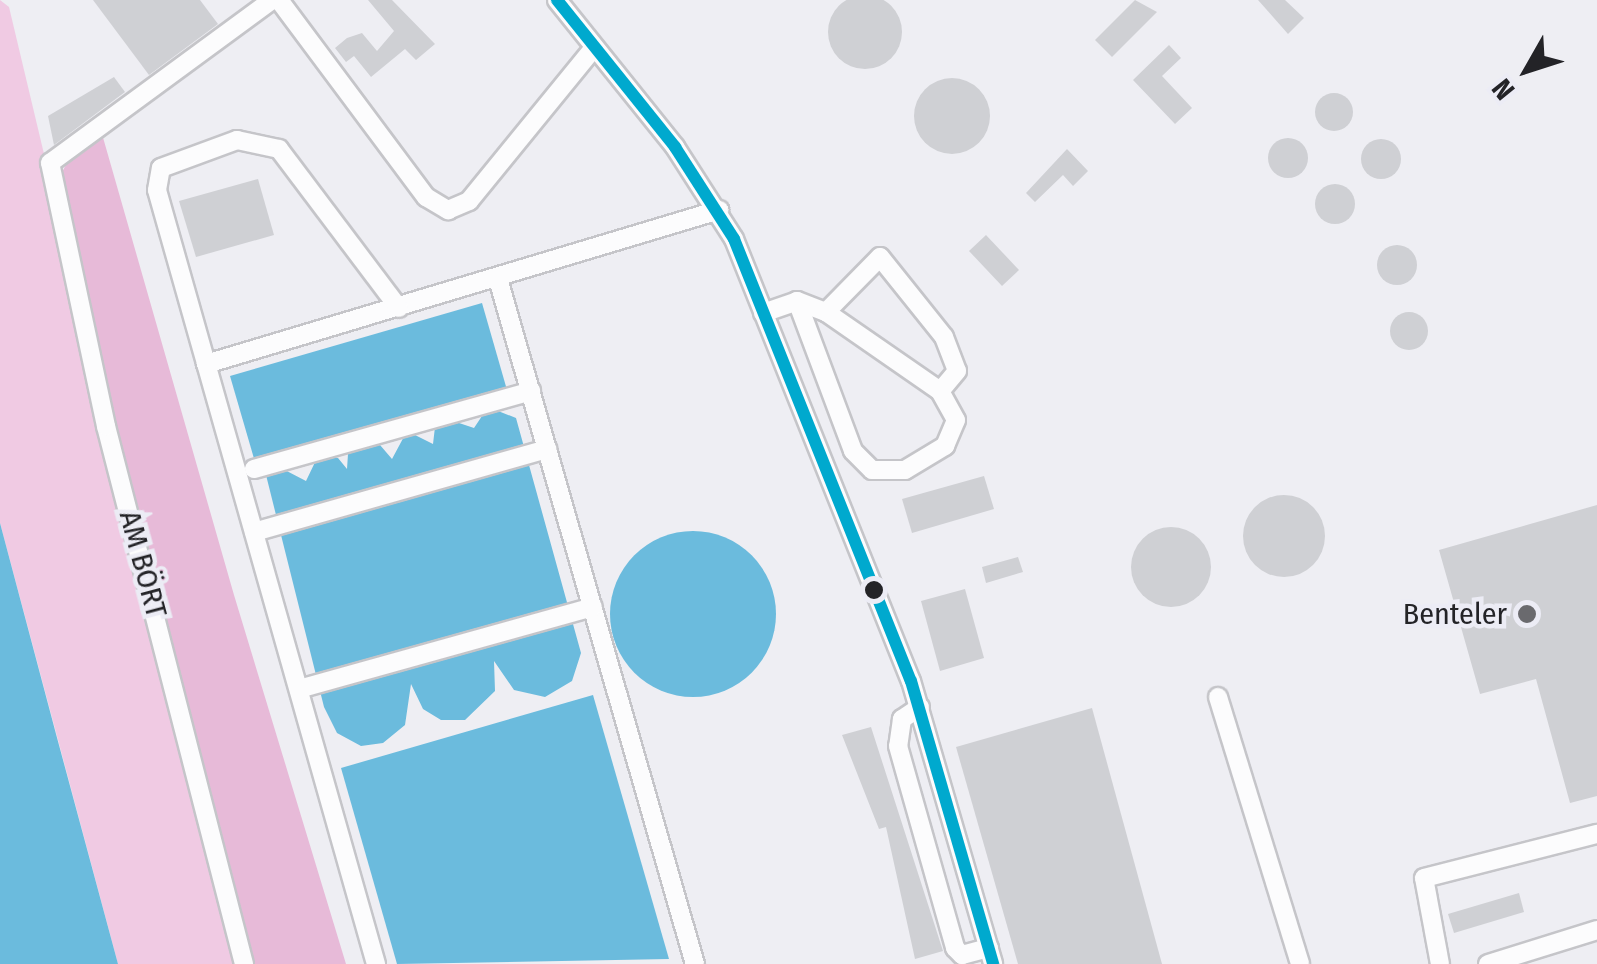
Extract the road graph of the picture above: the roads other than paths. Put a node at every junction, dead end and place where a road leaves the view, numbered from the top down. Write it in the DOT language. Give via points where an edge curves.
graph roads {
  1 [pos="275,0"];
  2 [pos="557,0"];
  3 [pos="594,48"];
  4 [pos="719,210"];
  5 [pos="498,279"];
  6 [pos="797,301"];
  7 [pos="399,308"];
  8 [pos="826,312"];
  9 [pos="763,313"];
  10 [pos="206,364"];
  11 [pos="940,390"];
  12 [pos="531,391"];
  13 [pos="547,449"];
  14 [pos="254,469"];
  15 [pos="254,532"];
  16 [pos="593,607"];
  17 [pos="298,689"];
  18 [pos="1218,697"];
  19 [pos="920,707"];
  20 [pos="1597,834"];
  21 [pos="1597,930"];
  22 [pos="991,956"];
  23 [pos="244,964"];
  24 [pos="376,964"];
  25 [pos="695,964"];
  26 [pos="1300,964"];
  27 [pos="1440,964"];
  28 [pos="1488,964"];
  1 -- 3 [label="street" via="426,197 448,210 469,201"];
  1 -- 23 [label="street, AM BÖRT" via="50,163 106,426"];
  2 -- 3 [label="street"];
  3 -- 4 [label="street"];
  4 -- 5 [label="street"];
  4 -- 9 [label="street"];
  5 -- 7 [label="street"];
  5 -- 12 [label="street"];
  6 -- 8 [label="street"];
  6 -- 9 [label="street"];
  6 -- 11 [label="street" via="853,451 872,470 905,470 945,446 956,420"];
  7 -- 10 [label="street"];
  7 -- 10 [label="street" via="279,149 250,139 178,156 161,168 157,190"];
  8 -- 11 [label="street"];
  8 -- 11 [label="street" via="880,257 944,336 958,371"];
  9 -- 19 [label="street"];
  10 -- 15 [label="street"];
  12 -- 13 [label="street"];
  12 -- 14 [label="street"];
  13 -- 15 [label="street"];
  13 -- 16 [label="street"];
  15 -- 17 [label="street"];
  16 -- 17 [label="street"];
  16 -- 25 [label="street"];
  17 -- 24 [label="street"];
  18 -- 26 [label="street"];
  19 -- 22 [label="street"];
  19 -- 22 [label="street" via="902,719 898,746 955,948 962,955"];
  20 -- 27 [label="street" via="1424,878"];
  21 -- 28 [label="street"];
}
